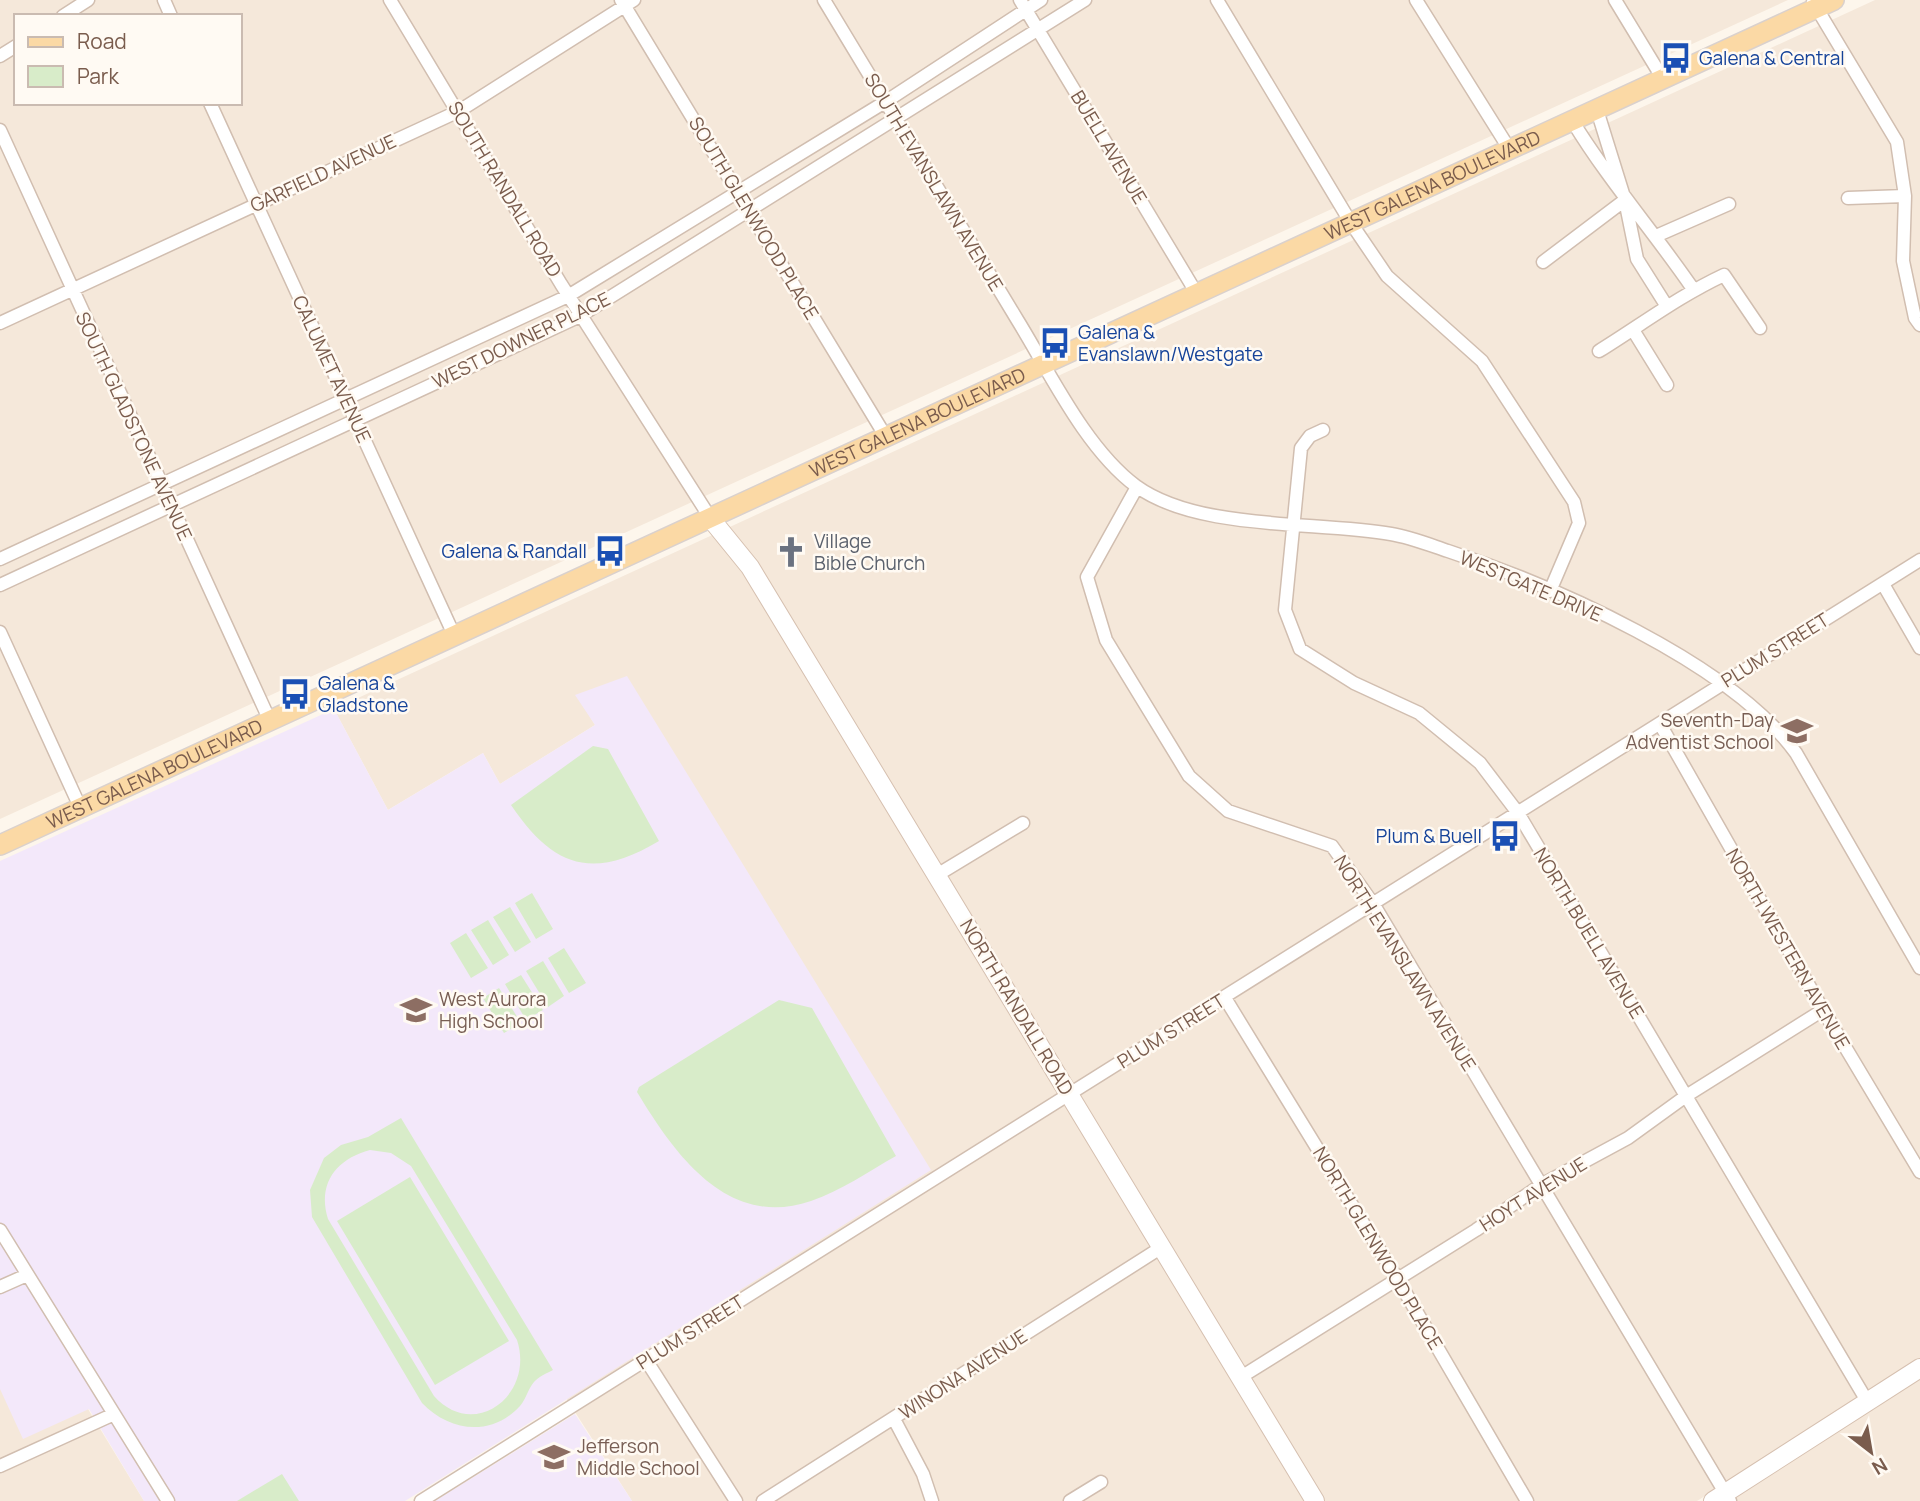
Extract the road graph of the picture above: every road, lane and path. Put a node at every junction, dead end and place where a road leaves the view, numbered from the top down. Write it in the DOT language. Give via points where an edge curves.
graph roads {
  1 [pos="88,0"];
  2 [pos="390,0"];
  3 [pos="824,0"];
  4 [pos="1041,0"];
  5 [pos="1085,0"];
  6 [pos="1217,0"];
  7 [pos="1416,0"];
  8 [pos="1615,0"];
  9 [pos="627,2"];
  10 [pos="1821,3"];
  11 [pos="1023,5"];
  12 [pos="66,14"];
  13 [pos="1038,30"];
  14 [pos="1663,79"];
  15 [pos="885,102"];
  16 [pos="211,105"];
  17 [pos="1597,110"];
  18 [pos="459,111"];
  19 [pos="895,120"];
  20 [pos="1573,122"];
  21 [pos="0,130"];
  22 [pos="1510,150"];
  23 [pos="737,192"];
  24 [pos="1905,196"];
  25 [pos="1848,198"];
  26 [pos="1625,200"];
  27 [pos="256,204"];
  28 [pos="1729,204"];
  29 [pos="749,212"];
  30 [pos="1351,223"];
  31 [pos="1656,236"];
  32 [pos="1543,262"];
  33 [pos="72,289"];
  34 [pos="1693,289"];
  35 [pos="1197,294"];
  36 [pos="568,296"];
  37 [pos="1665,305"];
  38 [pos="580,316"];
  39 [pos="0,323"];
  40 [pos="1920,325"];
  41 [pos="1760,328"];
  42 [pos="1633,330"];
  43 [pos="1599,351"];
  44 [pos="1045,364"];
  45 [pos="1667,385"];
  46 [pos="347,400"];
  47 [pos="356,419"];
  48 [pos="1323,430"];
  49 [pos="886,437"];
  50 [pos="160,482"];
  51 [pos="1138,487"];
  52 [pos="172,506"];
  53 [pos="711,519"];
  54 [pos="1294,524"];
  55 [pos="0,559"];
  56 [pos="1920,560"];
  57 [pos="1883,584"];
  58 [pos="0,585"];
  59 [pos="1550,591"];
  60 [pos="0,632"];
  61 [pos="454,635"];
  62 [pos="1920,648"];
  63 [pos="1721,683"];
  64 [pos="270,721"];
  65 [pos="1660,724"];
  66 [pos="80,807"];
  67 [pos="1518,813"];
  68 [pos="1023,823"];
  69 [pos="0,845"];
  70 [pos="937,875"];
  71 [pos="1374,905"];
  72 [pos="1920,968"];
  73 [pos="1225,998"];
  74 [pos="1823,1010"];
  75 [pos="1069,1095"];
  76 [pos="1686,1096"];
  77 [pos="1920,1172"];
  78 [pos="1541,1185"];
  79 [pos="0,1230"];
  80 [pos="1162,1247"];
  81 [pos="27,1275"];
  82 [pos="1398,1280"];
  83 [pos="0,1287"];
  84 [pos="646,1360"];
  85 [pos="1920,1368"];
  86 [pos="1241,1377"];
  87 [pos="1867,1401"];
  88 [pos="112,1415"];
  89 [pos="894,1419"];
  90 [pos="0,1466"];
  91 [pos="1101,1482"];
  92 [pos="1723,1498"];
  93 [pos="168,1501"];
  94 [pos="421,1501"];
  95 [pos="736,1501"];
  96 [pos="763,1501"];
  97 [pos="932,1501"];
  98 [pos="1070,1501"];
  99 [pos="1315,1501"];
  100 [pos="1527,1501"];
  1 -- 12 [label="street"];
  2 -- 18 [label="street, SOUTH RANDALL ROAD"];
  3 -- 15 [label="street, SOUTH EVANSLAWN AVENUE"];
  4 -- 11 [label="street, WEST DOWNER PLACE"];
  5 -- 13 [label="street, WEST DOWNER PLACE"];
  6 -- 30 [label="street"];
  7 -- 22 [label="street"];
  8 -- 14 [label="street"];
  9 -- 18 [label="street, GARFIELD AVENUE"];
  9 -- 23 [label="street, SOUTH GLENWOOD PLACE"];
  10 -- 14 [label="main road, WEST GALENA BOULEVARD"];
  10 -- 24 [label="street" via="1897,142"];
  11 -- 13 [label="street, BUELL AVENUE"];
  11 -- 15 [label="street, WEST DOWNER PLACE"];
  13 -- 19 [label="street, WEST DOWNER PLACE"];
  13 -- 35 [label="street, BUELL AVENUE"];
  14 -- 17 [label="main road, WEST GALENA BOULEVARD"];
  15 -- 19 [label="street, SOUTH EVANSLAWN AVENUE"];
  15 -- 23 [label="street, WEST DOWNER PLACE"];
  16 -- 27 [label="street, CALUMET AVENUE"];
  17 -- 20 [label="main road, WEST GALENA BOULEVARD"];
  17 -- 26 [label="street"];
  18 -- 27 [label="street, GARFIELD AVENUE"];
  18 -- 36 [label="street, SOUTH RANDALL ROAD"];
  19 -- 29 [label="street, WEST DOWNER PLACE"];
  19 -- 44 [label="street, SOUTH EVANSLAWN AVENUE"];
  20 -- 22 [label="main road, WEST GALENA BOULEVARD"];
  20 -- 26 [label="street"];
  21 -- 33 [label="street, SOUTH GLADSTONE AVENUE"];
  22 -- 30 [label="main road, WEST GALENA BOULEVARD"];
  23 -- 29 [label="street, SOUTH GLENWOOD PLACE"];
  23 -- 36 [label="street, WEST DOWNER PLACE"];
  24 -- 25 [label="street"];
  24 -- 40 [label="street" via="1903,261"];
  26 -- 31 [label="street"];
  26 -- 32 [label="street"];
  26 -- 37 [label="street" via="1637,259"];
  27 -- 33 [label="street, GARFIELD AVENUE"];
  27 -- 46 [label="street, CALUMET AVENUE"];
  28 -- 31 [label="street"];
  29 -- 38 [label="street, WEST DOWNER PLACE"];
  29 -- 49 [label="street, SOUTH GLENWOOD PLACE"];
  30 -- 35 [label="main road, WEST GALENA BOULEVARD"];
  30 -- 59 [label="street" via="1387,276 1482,361 1574,502 1579,523"];
  31 -- 34 [label="street"];
  33 -- 39 [label="street, GARFIELD AVENUE"];
  33 -- 50 [label="street, SOUTH GLADSTONE AVENUE"];
  34 -- 37 [label="street"];
  34 -- 41 [label="street" via="1724,275"];
  35 -- 44 [label="main road, WEST GALENA BOULEVARD"];
  36 -- 38 [label="street, SOUTH RANDALL ROAD"];
  36 -- 46 [label="street, WEST DOWNER PLACE"];
  37 -- 42 [label="street"];
  38 -- 47 [label="street, WEST DOWNER PLACE"];
  38 -- 53 [label="street, SOUTH RANDALL ROAD"];
  42 -- 43 [label="street"];
  42 -- 45 [label="street"];
  44 -- 49 [label="main road, WEST GALENA BOULEVARD"];
  44 -- 51 [label="street, WESTGATE DRIVE" via="1111,464"];
  46 -- 47 [label="street, CALUMET AVENUE"];
  46 -- 50 [label="street, WEST DOWNER PLACE"];
  47 -- 52 [label="street, WEST DOWNER PLACE"];
  47 -- 61 [label="street, CALUMET AVENUE"];
  48 -- 54 [label="street, NORTH BUELL AVENUE" via="1310,436 1301,448"];
  49 -- 53 [label="main road, WEST GALENA BOULEVARD"];
  50 -- 52 [label="street, SOUTH GLADSTONE AVENUE"];
  50 -- 55 [label="street, WEST DOWNER PLACE"];
  51 -- 54 [label="street, WESTGATE DRIVE" via="1184,510"];
  51 -- 71 [label="street, NORTH EVANSLAWN AVENUE" via="1087,577 1106,640 1189,776 1228,811 1332,846"];
  52 -- 58 [label="street, WEST DOWNER PLACE"];
  52 -- 64 [label="street, SOUTH GLADSTONE AVENUE"];
  53 -- 61 [label="main road, WEST GALENA BOULEVARD"];
  53 -- 70 [label="main road, NORTH RANDALL ROAD" via="750,567"];
  54 -- 59 [label="street, WESTGATE DRIVE" via="1394,534 1484,563"];
  54 -- 67 [label="street, NORTH BUELL AVENUE" via="1285,610 1300,649 1354,683 1419,713 1480,763"];
  56 -- 57 [label="street, PLUM STREET"];
  57 -- 62 [label="street"];
  57 -- 63 [label="street, PLUM STREET"];
  59 -- 63 [label="street, WESTGATE DRIVE" via="1651,639"];
  60 -- 66 [label="street"];
  61 -- 64 [label="main road, WEST GALENA BOULEVARD"];
  63 -- 65 [label="street, PLUM STREET"];
  63 -- 72 [label="street, WESTGATE DRIVE" via="1762,715 1796,753"];
  64 -- 66 [label="main road, WEST GALENA BOULEVARD"];
  65 -- 67 [label="street, PLUM STREET"];
  65 -- 74 [label="street, NORTH WESTERN AVENUE"];
  66 -- 69 [label="main road, WEST GALENA BOULEVARD"];
  67 -- 71 [label="street, PLUM STREET"];
  67 -- 76 [label="street, NORTH BUELL AVENUE"];
  68 -- 70 [label="street"];
  70 -- 75 [label="main road, NORTH RANDALL ROAD"];
  71 -- 73 [label="street, PLUM STREET"];
  71 -- 78 [label="street, NORTH EVANSLAWN AVENUE"];
  73 -- 75 [label="street, PLUM STREET"];
  73 -- 82 [label="street, NORTH GLENWOOD PLACE"];
  74 -- 76 [label="street, HOYT AVENUE"];
  74 -- 77 [label="street, NORTH WESTERN AVENUE"];
  75 -- 80 [label="main road, NORTH RANDALL ROAD"];
  75 -- 84 [label="street, PLUM STREET"];
  76 -- 78 [label="street, HOYT AVENUE" via="1628,1138"];
  76 -- 87 [label="street, NORTH BUELL AVENUE"];
  78 -- 82 [label="street, HOYT AVENUE"];
  78 -- 92 [label="street, NORTH EVANSLAWN AVENUE"];
  79 -- 81 [label="street"];
  80 -- 86 [label="main road, NORTH RANDALL ROAD"];
  80 -- 89 [label="street, WINONA AVENUE"];
  81 -- 83 [label="street"];
  81 -- 88 [label="street"];
  82 -- 86 [label="street, HOYT AVENUE"];
  82 -- 100 [label="street, NORTH GLENWOOD PLACE"];
  84 -- 94 [label="street, PLUM STREET"];
  84 -- 95 [label="street"];
  85 -- 87 [label="main road"];
  86 -- 99 [label="main road, NORTH RANDALL ROAD"];
  87 -- 92 [label="main road"];
  88 -- 90 [label="street"];
  88 -- 93 [label="street"];
  89 -- 96 [label="street, WINONA AVENUE"];
  89 -- 97 [label="street"];
  91 -- 98 [label="street"];
}
